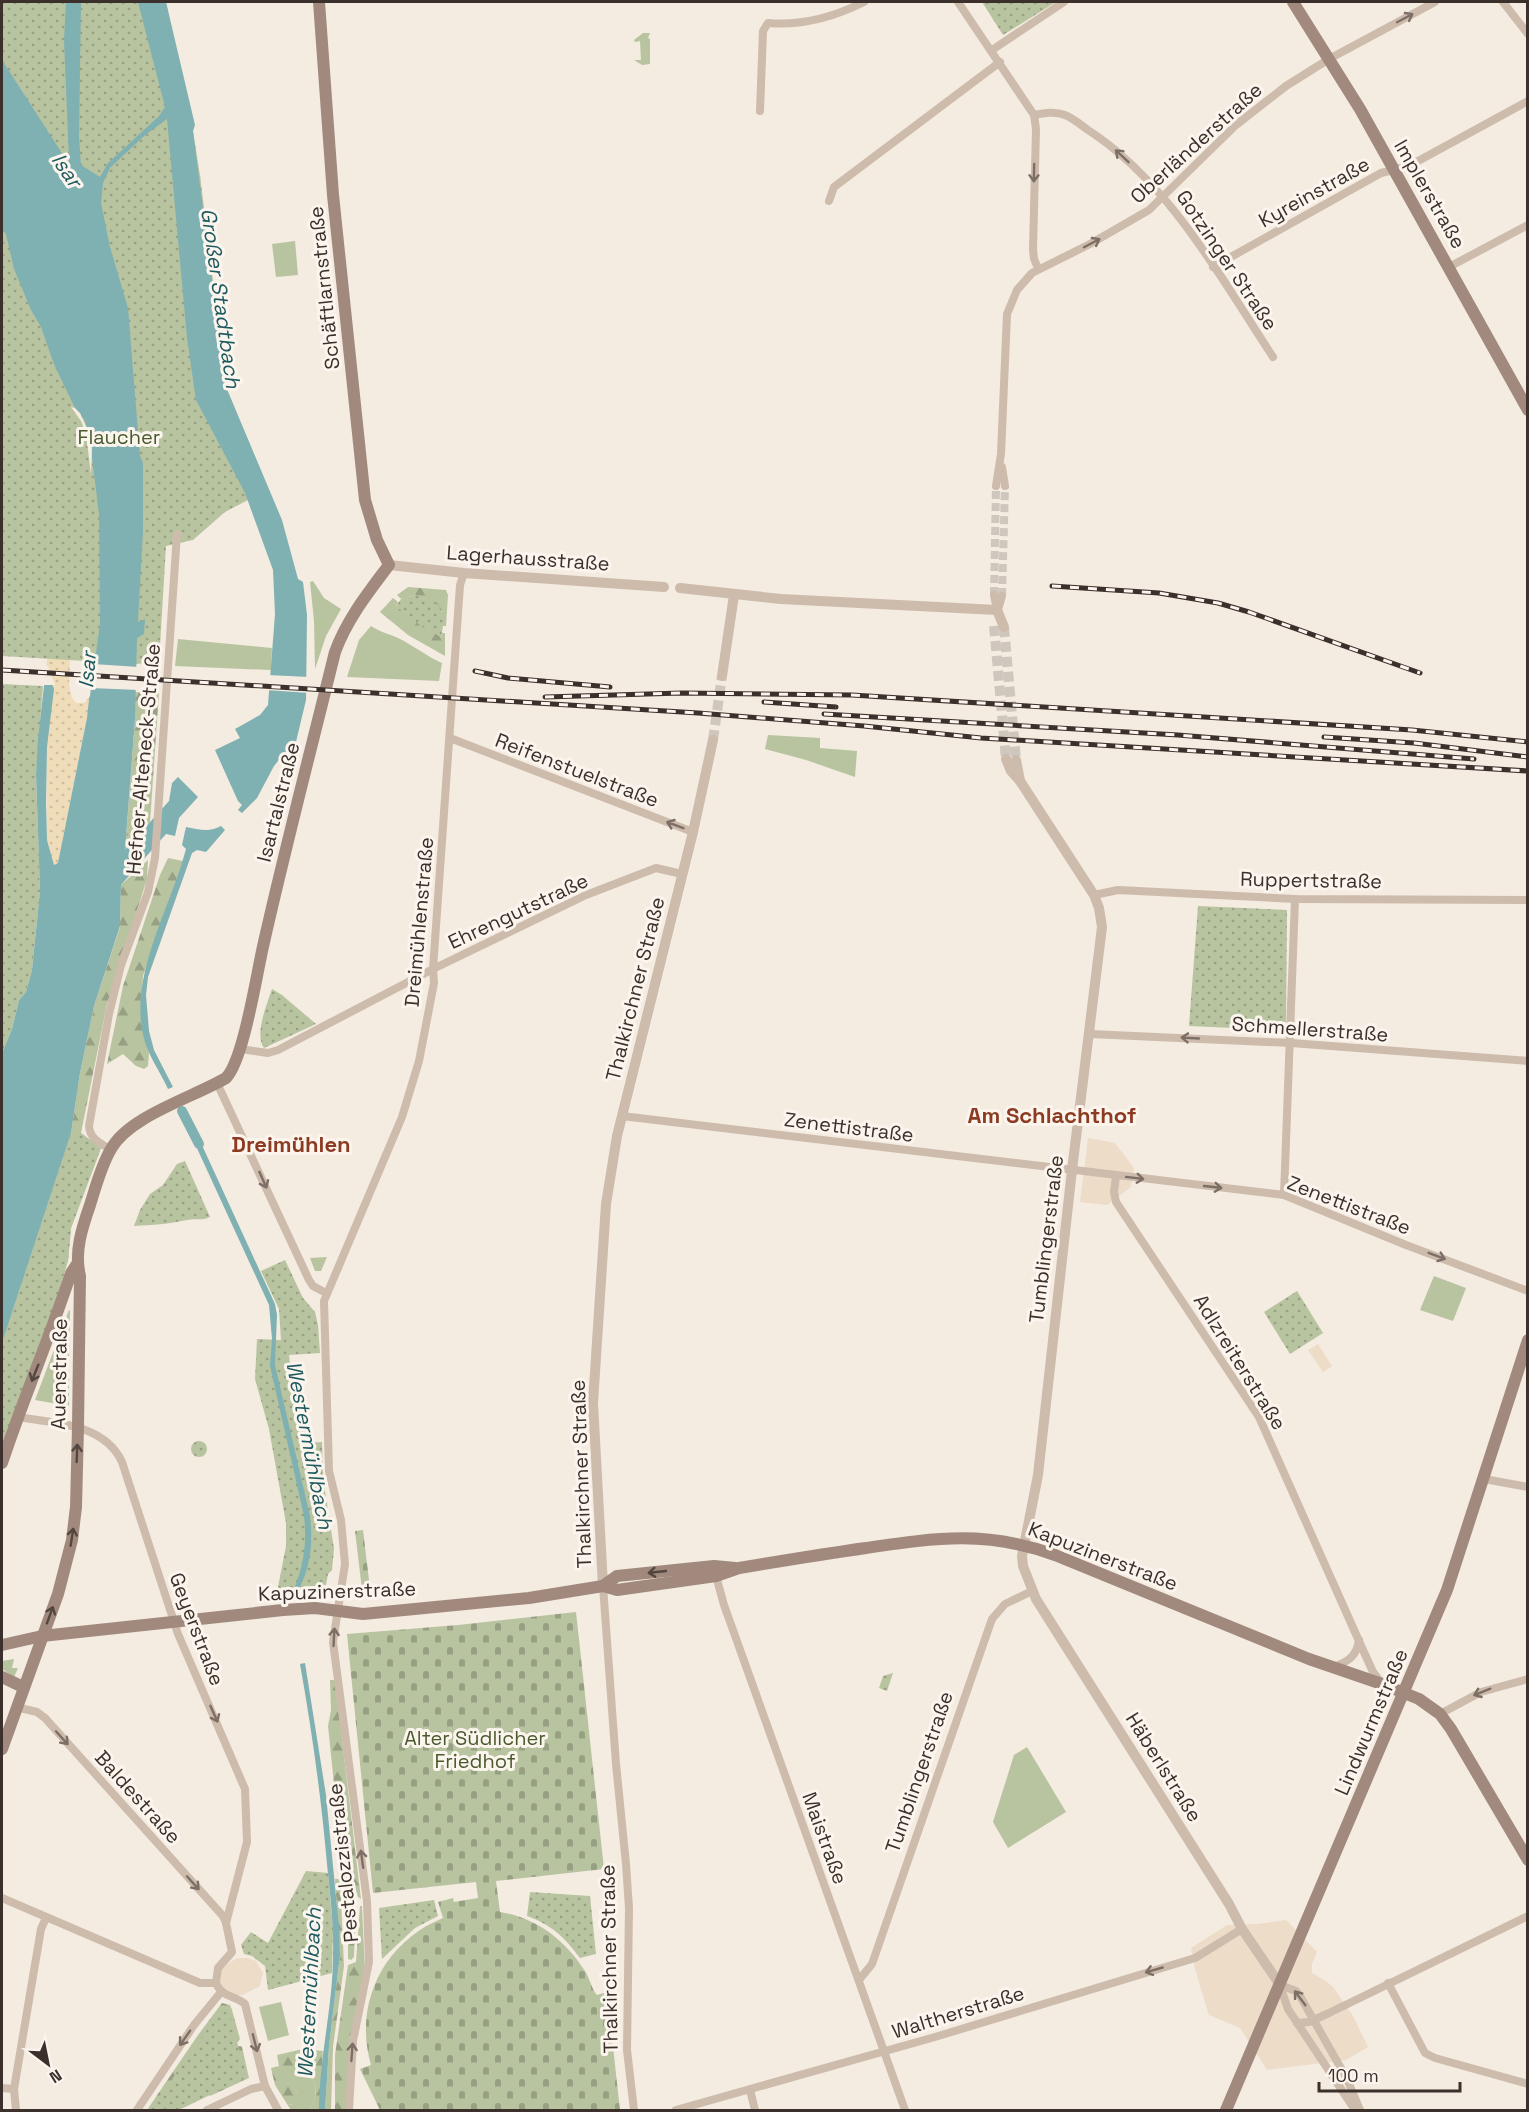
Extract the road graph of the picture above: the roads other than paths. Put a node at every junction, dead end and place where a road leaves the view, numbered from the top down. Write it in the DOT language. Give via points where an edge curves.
graph roads {
  1 [pos="319,2"];
  2 [pos="864,2"];
  3 [pos="958,2"];
  4 [pos="1064,2"];
  5 [pos="1293,2"];
  6 [pos="1435,2"];
  7 [pos="1503,2"];
  8 [pos="1527,34"];
  9 [pos="992,51"];
  10 [pos="1333,57"];
  11 [pos="1000,62"];
  12 [pos="1527,101"];
  13 [pos="760,111"];
  14 [pos="1034,115"];
  15 [pos="1394,170"];
  16 [pos="1164,196"];
  17 [pos="830,201"];
  18 [pos="1527,225"];
  19 [pos="1213,267"];
  20 [pos="1449,267"];
  21 [pos="1038,268"];
  22 [pos="1273,357"];
  23 [pos="1527,410"];
  24 [pos="1000,486"];
  25 [pos="177,534"];
  26 [pos="389,565"];
  27 [pos="464,573"];
  28 [pos="664,587"];
  29 [pos="680,588"];
  30 [pos="734,595"];
  31 [pos="998,596"];
  32 [pos="997,610"];
  33 [pos="999,627"];
  34 [pos="722,676"];
  35 [pos="450,738"];
  36 [pos="713,740"];
  37 [pos="1011,760"];
  38 [pos="693,832"];
  39 [pos="682,874"];
  40 [pos="1094,895"];
  41 [pos="1295,899"];
  42 [pos="1527,900"];
  43 [pos="434,969"];
  44 [pos="1090,1034"];
  45 [pos="1291,1043"];
  46 [pos="240,1049"];
  47 [pos="1527,1061"];
  48 [pos="236,1063"];
  49 [pos="217,1083"];
  50 [pos="622,1116"];
  51 [pos="110,1149"];
  52 [pos="1072,1170"];
  53 [pos="1116,1176"];
  54 [pos="1284,1195"];
  55 [pos="77,1264"];
  56 [pos="1527,1291"];
  57 [pos="326,1293"];
  58 [pos="1527,1340"];
  59 [pos="17,1417"];
  60 [pos="78,1427"];
  61 [pos="2,1463"];
  62 [pos="1484,1479"];
  63 [pos="1527,1487"];
  64 [pos="1024,1544"];
  65 [pos="1023,1566"];
  66 [pos="739,1568"];
  67 [pos="716,1576"];
  68 [pos="603,1586"];
  69 [pos="1032,1591"];
  70 [pos="338,1612"];
  71 [pos="174,1622"];
  72 [pos="42,1636"];
  73 [pos="1359,1639"];
  74 [pos="2,1645"];
  75 [pos="1331,1668"];
  76 [pos="2,1677"];
  77 [pos="1527,1679"];
  78 [pos="1382,1684"];
  79 [pos="23,1687"];
  80 [pos="1404,1693"];
  81 [pos="16,1707"];
  82 [pos="1440,1714"];
  83 [pos="2,1749"];
  84 [pos="1527,1860"];
  85 [pos="2,1898"];
  86 [pos="1527,1916"];
  87 [pos="46,1918"];
  88 [pos="226,1923"];
  89 [pos="1242,1929"];
  90 [pos="859,1980"];
  91 [pos="1388,1983"];
  92 [pos="1280,1985"];
  93 [pos="218,1988"];
  94 [pos="1314,2020"];
  95 [pos="1297,2023"];
  96 [pos="883,2052"];
  97 [pos="1527,2084"];
  98 [pos="265,2086"];
  99 [pos="2,2088"];
  100 [pos="14,2089"];
  101 [pos="750,2090"];
  102 [pos="16,2110"];
  103 [pos="137,2110"];
  104 [pos="207,2110"];
  105 [pos="278,2110"];
  106 [pos="349,2110"];
  107 [pos="634,2110"];
  108 [pos="676,2110"];
  109 [pos="755,2110"];
  110 [pos="904,2110"];
  111 [pos="1226,2110"];
  112 [pos="1355,2110"];
  113 [pos="1360,2110"];
  1 -- 26 [label="main road, Schäftlarnstraße" via="334,202 365,500"];
  2 -- 13 [label="street" via="806,22 768,23 763,31"];
  3 -- 9 [label="street"];
  4 -- 9 [label="street"];
  5 -- 10 [label="main road, Implerstraße"];
  10 -- 6 [label="street, Oberländerstraße, one-way"];
  7 -- 8 [label="street"];
  9 -- 11 [label="street"];
  10 -- 15 [label="main road, Implerstraße"];
  10 -- 16 [label="street, Oberländerstraße" via="1286,86 1236,125"];
  11 -- 14 [label="street"];
  11 -- 17 [label="street" via="834,187"];
  12 -- 15 [label="street, Kyreinstraße" via="1409,166"];
  16 -- 14 [label="street, Gotzinger Straße, one-way" via="1107,142 1066,115"];
  14 -- 21 [label="street, one-way" via="1033,249"];
  15 -- 19 [label="street, Kyreinstraße" via="1381,173"];
  15 -- 20 [label="main road, Implerstraße"];
  16 -- 19 [label="street, Gotzinger Straße"];
  21 -- 16 [label="street, Oberländerstraße, one-way" via="1130,222"];
  18 -- 20 [label="street"];
  19 -- 22 [label="street, Gotzinger Straße"];
  20 -- 23 [label="main road, Implerstraße"];
  21 -- 24 [label="street" via="1017,290 1007,314"];
  25 -- 51 [label="street, Hefner-Alteneck-Straße" via="156,851 148,892 127,945 109,1014 89,1126 93,1138"];
  26 -- 27 [label="street, Lagerhausstraße"];
  26 -- 46 [label="main road, Isartalstraße" via="354,611 334,652"];
  27 -- 28 [label="street, Lagerhausstraße"];
  27 -- 35 [label="street, Dreimühlenstraße"];
  29 -- 30 [label="street"];
  30 -- 32 [label="street"];
  30 -- 34 [label="street"];
  31 -- 32 [label="street"];
  32 -- 33 [label="street"];
  38 -- 35 [label="street, Reifenstuelstraße, one-way"];
  35 -- 43 [label="street, Dreimühlenstraße"];
  36 -- 38 [label="street, Thalkirchner Straße"];
  37 -- 40 [label="street, Tumblingerstraße" via="1020,781"];
  38 -- 39 [label="street, Thalkirchner Straße"];
  39 -- 43 [label="street, Ehrengutstraße" via="659,868 632,877 586,895"];
  39 -- 50 [label="street, Thalkirchner Straße"];
  40 -- 41 [label="street, Ruppertstraße" via="1118,890"];
  40 -- 44 [label="street, Tumblingerstraße" via="1102,927"];
  41 -- 42 [label="street, Ruppertstraße"];
  41 -- 45 [label="street"];
  43 -- 46 [label="street, Ehrengutstraße" via="278,1050 268,1053"];
  43 -- 57 [label="street, Dreimühlenstraße" via="419,1061 402,1118"];
  45 -- 44 [label="street, Schmellerstraße, one-way"];
  44 -- 52 [label="street, Tumblingerstraße"];
  45 -- 47 [label="street, Schmellerstraße"];
  45 -- 54 [label="street"];
  46 -- 48 [label="main road, Isartalstraße"];
  48 -- 49 [label="main road, Auenstraße" via="230,1074"];
  49 -- 51 [label="main road, Auenstraße" via="127,1130"];
  49 -- 57 [label="street, one-way" via="309,1280"];
  50 -- 52 [label="street, Zenettistraße"];
  50 -- 68 [label="street, Thalkirchner Straße" via="606,1204 593,1403"];
  51 -- 55 [label="main road, Auenstraße" via="83,1225"];
  52 -- 53 [label="street, Zenettistraße"];
  52 -- 64 [label="street, Tumblingerstraße" via="1038,1475"];
  53 -- 54 [label="street, Zenettistraße, one-way"];
  53 -- 73 [label="street, Adlzreiterstraße" via="1114,1195 1119,1206 1259,1417"];
  54 -- 56 [label="street, Zenettistraße, one-way"];
  55 -- 59 [label="main road, one-way"];
  55 -- 60 [label="main road, Auenstraße" via="81,1276"];
  57 -- 70 [label="street" via="330,1471 341,1520 345,1564"];
  58 -- 62 [label="main road, Lindwurmstraße"];
  59 -- 60 [label="street, Geyerstraße"];
  59 -- 61 [label="main road"];
  60 -- 71 [label="street, Geyerstraße" via="109,1443 119,1455"];
  72 -- 60 [label="main road, Auenstraße, one-way" via="72,1540"];
  62 -- 63 [label="street"];
  62 -- 80 [label="main road, Lindwurmstraße" via="1447,1590"];
  64 -- 65 [label="street, Tumblingerstraße"];
  64 -- 66 [label="main road, Kapuzinerstraße" via="970,1537 930,1539"];
  64 -- 75 [label="main road, Kapuzinerstraße"];
  65 -- 69 [label="street, Häberlstraße"];
  66 -- 67 [label="main road, Kapuzinerstraße"];
  66 -- 68 [label="main road, Kapuzinerstraße, one-way" via="714,1566 617,1576"];
  67 -- 68 [label="main road, Kapuzinerstraße" via="616,1590"];
  67 -- 90 [label="street, Maistraße"];
  68 -- 70 [label="main road, Kapuzinerstraße" via="529,1598 357,1614"];
  68 -- 107 [label="street, Thalkirchner Straße" via="627,1874 627,2050"];
  69 -- 89 [label="street, Häberlstraße"];
  69 -- 90 [label="street, Tumblingerstraße" via="1005,1604 992,1619 872,1964"];
  70 -- 71 [label="main road, Kapuzinerstraße" via="312,1608"];
  106 -- 70 [label="street, Pestalozzistraße, one-way" via="353,2042 369,1962 367,1901 333,1642"];
  71 -- 72 [label="main road, Kapuzinerstraße"];
  71 -- 88 [label="street, Geyerstraße, one-way" via="245,1789 247,1842"];
  72 -- 74 [label="main road, Kapuzinerstraße"];
  72 -- 79 [label="main road, Auenstraße"];
  73 -- 75 [label="street" via="1351,1658"];
  73 -- 78 [label="street, Adlzreiterstraße"];
  75 -- 78 [label="main road, Kapuzinerstraße"];
  76 -- 79 [label="main road"];
  77 -- 82 [label="street, one-way" via="1481,1692"];
  78 -- 80 [label="main road, Kapuzinerstraße"];
  79 -- 81 [label="main road, Auenstraße"];
  80 -- 82 [label="main road, Kapuzinerstraße"];
  80 -- 92 [label="main road, Lindwurmstraße"];
  81 -- 83 [label="main road, Auenstraße"];
  81 -- 88 [label="street, Baldestraße, one-way" via="38,1712 45,1718"];
  82 -- 84 [label="main road"];
  85 -- 87 [label="street"];
  86 -- 91 [label="street"];
  87 -- 93 [label="street"];
  87 -- 100 [label="street"];
  88 -- 93 [label="street" via="232,1951 218,1968"];
  89 -- 92 [label="street, Häberlstraße"];
  89 -- 96 [label="street, Waltherstraße, one-way" via="1195,1959"];
  90 -- 96 [label="street, Maistraße"];
  91 -- 94 [label="street"];
  91 -- 97 [label="street" via="1425,2052 1434,2058"];
  94 -- 92 [label="street, one-way" via="1296,1991"];
  92 -- 95 [label="street" via="1285,2004"];
  92 -- 111 [label="main road, Lindwurmstraße"];
  93 -- 98 [label="street, one-way" via="246,2006"];
  93 -- 103 [label="street, one-way"];
  94 -- 95 [label="street"];
  94 -- 113 [label="street"];
  95 -- 112 [label="street"];
  96 -- 101 [label="street, Waltherstraße"];
  96 -- 110 [label="street, Maistraße"];
  98 -- 104 [label="street"];
  98 -- 105 [label="street"];
  99 -- 100 [label="street"];
  100 -- 102 [label="street"];
  101 -- 108 [label="street, Waltherstraße"];
  101 -- 109 [label="street"];
}
